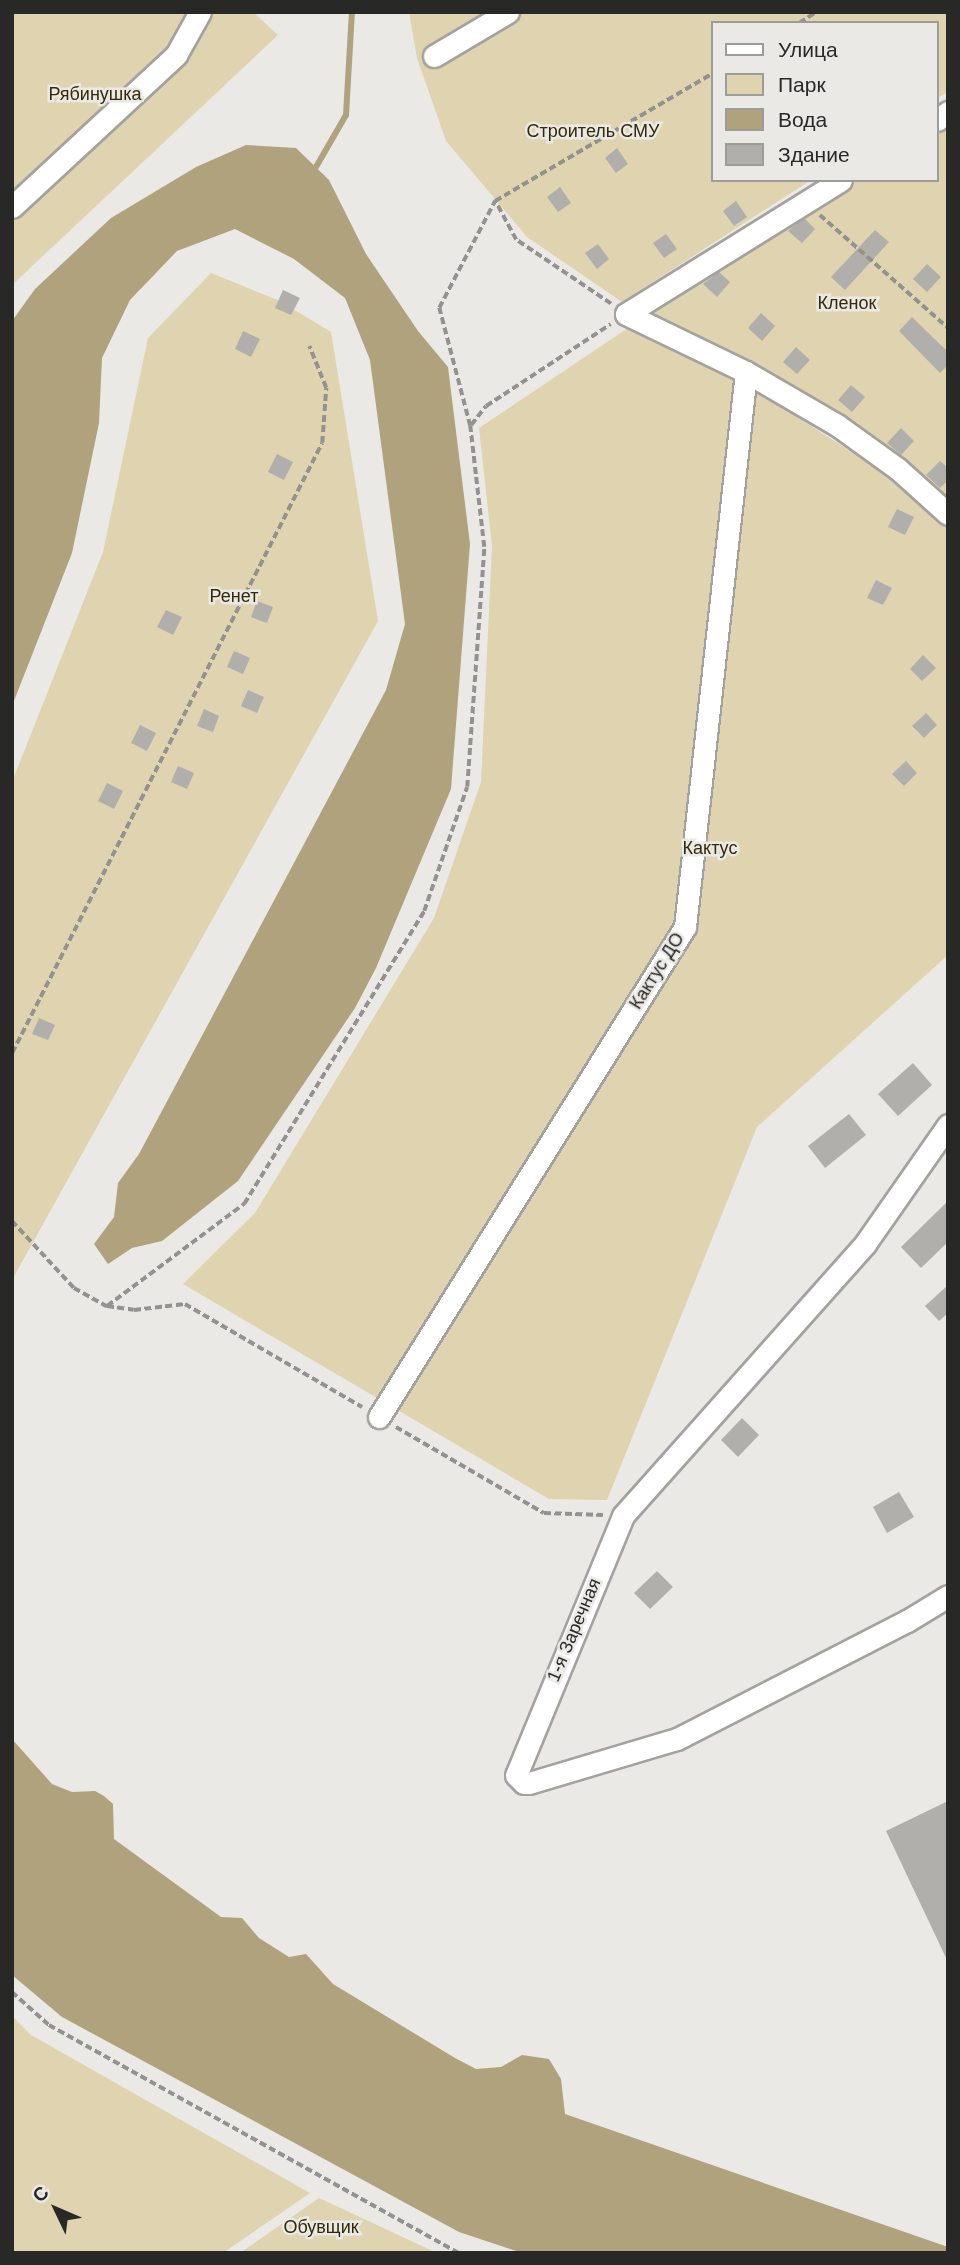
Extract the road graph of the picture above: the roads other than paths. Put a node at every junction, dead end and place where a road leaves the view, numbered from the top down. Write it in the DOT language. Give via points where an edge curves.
graph roads {
  1 [pos="200,12"];
  2 [pos="508,12"];
  3 [pos="434,56"];
  4 [pos="838,182"];
  5 [pos="12,207"];
  6 [pos="746,372"];
  7 [pos="948,514"];
  8 [pos="948,1125"];
  9 [pos="379,1417"];
  10 [pos="948,1596"];
  1 -- 5 [label="street" via="176,55"];
  2 -- 3 [label="street"];
  4 -- 6 [label="street" via="626,314"];
  6 -- 7 [label="street" via="838,425 898,469"];
  6 -- 9 [label="street, Кактус ДО" via="685,927"];
  8 -- 10 [label="street, 1-я Заречная" via="864,1244 623,1516 516,1775 524,1783 677,1739"];
}
